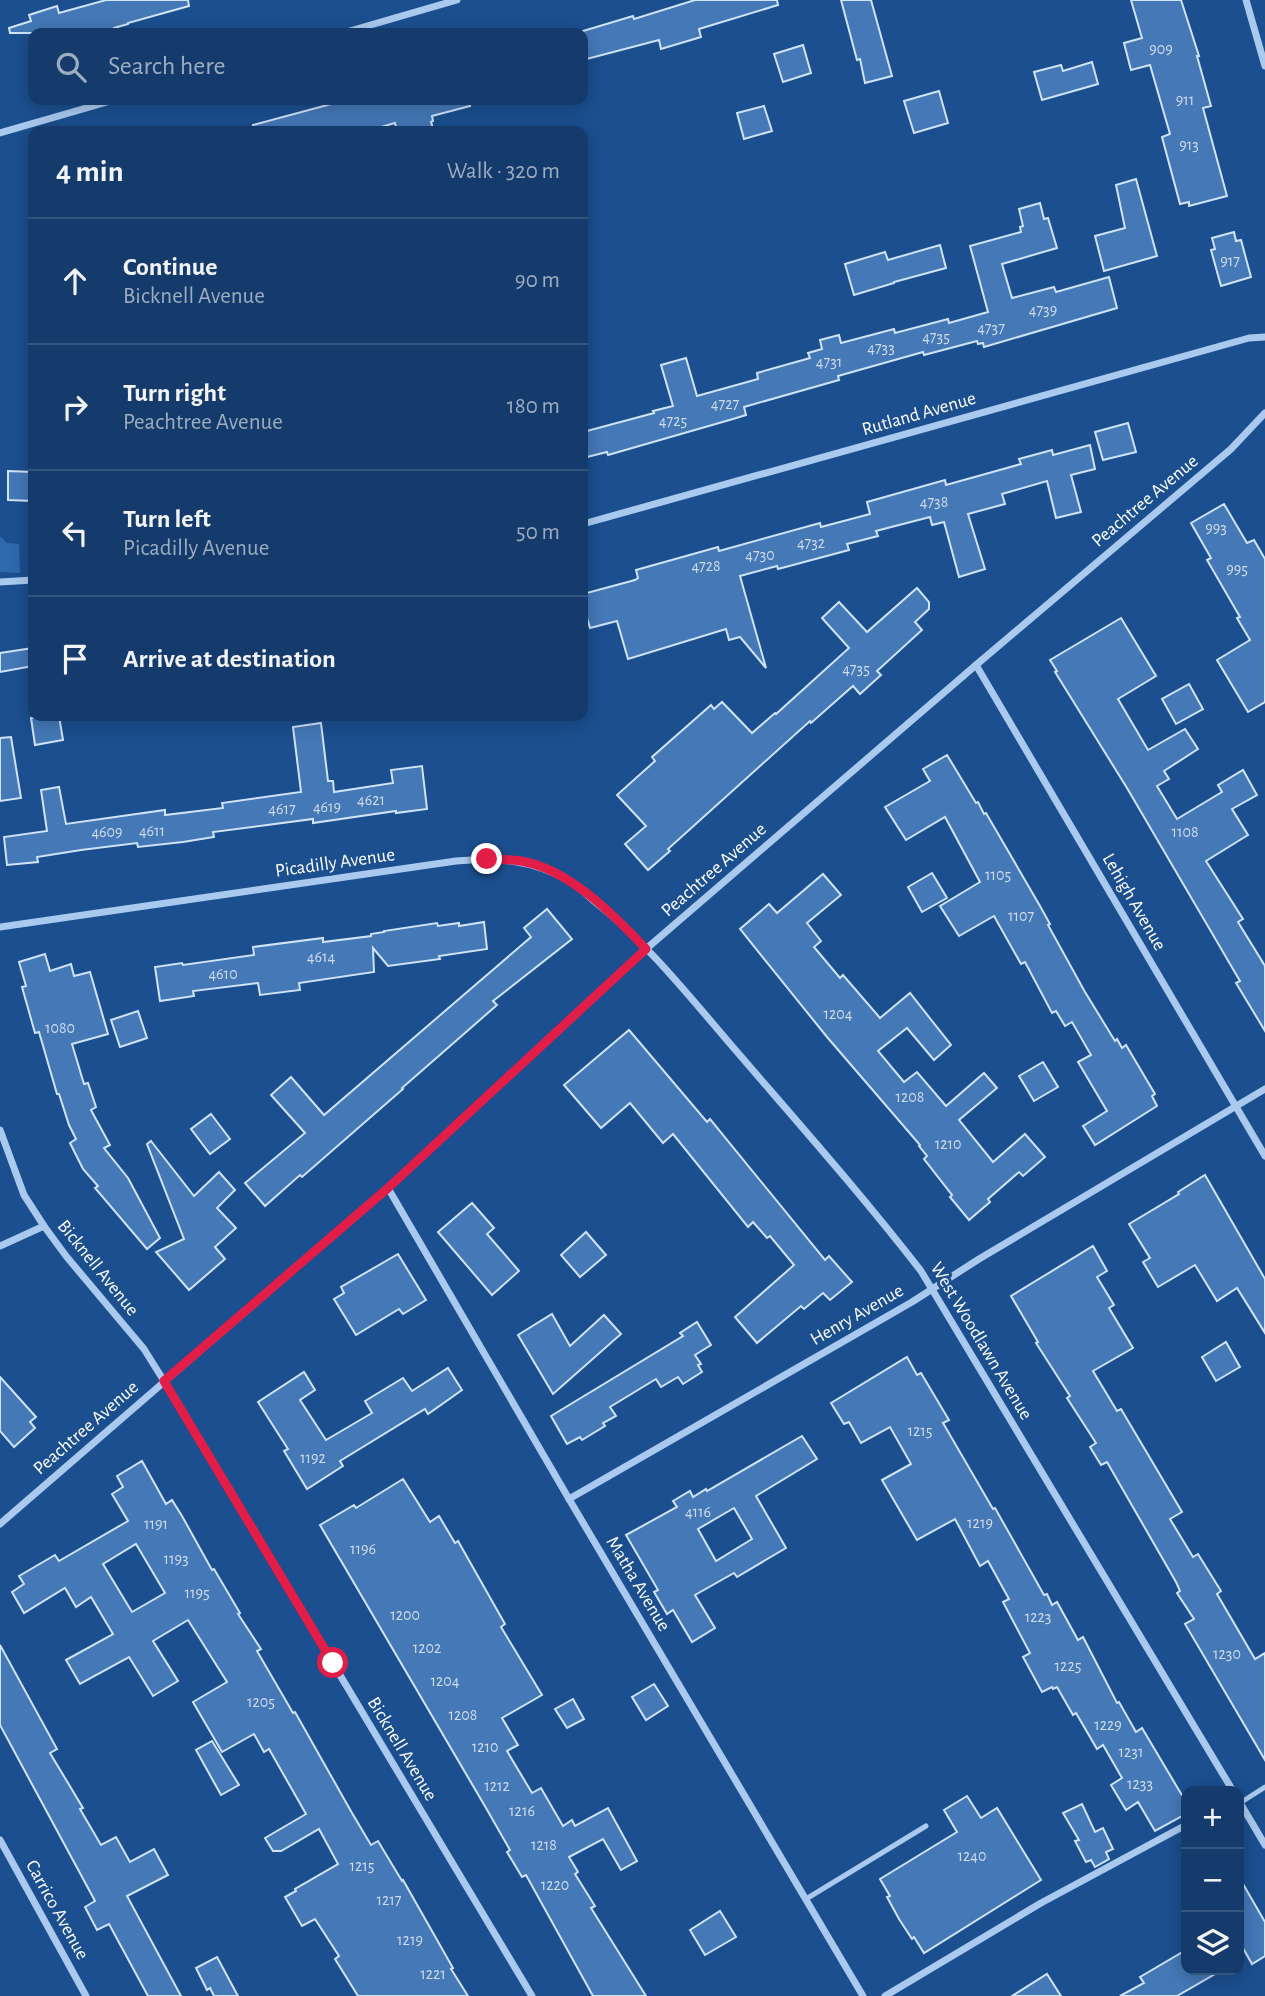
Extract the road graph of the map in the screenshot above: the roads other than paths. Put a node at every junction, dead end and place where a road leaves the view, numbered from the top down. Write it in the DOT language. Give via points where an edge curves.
graph roads {
  1 [pos="457,0"];
  2 [pos="1246,0"];
  3 [pos="360,28"];
  4 [pos="1263,48"];
  5 [pos="1265,66"];
  6 [pos="97,105"];
  7 [pos="0,133"];
  8 [pos="1265,337"];
  9 [pos="1262,416"];
  10 [pos="1265,428"];
  11 [pos="588,523"];
  12 [pos="28,580"];
  13 [pos="0,582"];
  14 [pos="976,665"];
  15 [pos="0,927"];
  16 [pos="646,949"];
  17 [pos="1265,1089"];
  18 [pos="1236,1107"];
  19 [pos="0,1130"];
  20 [pos="1265,1156"];
  21 [pos="388,1188"];
  22 [pos="44,1226"];
  23 [pos="0,1245"];
  24 [pos="932,1289"];
  25 [pos="164,1381"];
  26 [pos="569,1499"];
  27 [pos="0,1524"];
  28 [pos="1230,1786"];
  29 [pos="1265,1787"];
  30 [pos="1244,1799"];
  31 [pos="1244,1810"];
  32 [pos="926,1826"];
  33 [pos="1181,1828"];
  34 [pos="0,1840"];
  35 [pos="1265,1845"];
  36 [pos="806,1899"];
  37 [pos="86,1996"];
  38 [pos="532,1996"];
  39 [pos="863,1996"];
  40 [pos="885,1996"];
  1 -- 3 [label="street"];
  2 -- 4 [label="street"];
  4 -- 5 [label="street"];
  6 -- 7 [label="street"];
  8 -- 11 [label="street, Rutland Avenue"];
  9 -- 10 [label="street"];
  9 -- 14 [label="street, Peachtree Avenue" via="1231,449"];
  12 -- 13 [label="street"];
  14 -- 16 [label="street, Peachtree Avenue"];
  14 -- 18 [label="street, Lehigh Avenue"];
  15 -- 16 [label="street, Picadilly Avenue" via="487,859 523,861 571,882 617,918"];
  16 -- 21 [label="street, Peachtree Avenue"];
  16 -- 24 [label="street, West Woodlawn Avenue" via="880,1218"];
  17 -- 18 [label="street, Henry Avenue"];
  18 -- 20 [label="street, Lehigh Avenue"];
  18 -- 24 [label="street, Henry Avenue"];
  19 -- 22 [label="street, Bicknell Avenue" via="24,1195"];
  21 -- 25 [label="street, Peachtree Avenue"];
  21 -- 26 [label="street, Matha Avenue"];
  22 -- 23 [label="street"];
  22 -- 25 [label="street, Bicknell Avenue" via="144,1349"];
  24 -- 26 [label="street, Henry Avenue"];
  24 -- 28 [label="street, West Woodlawn Avenue"];
  25 -- 27 [label="street, Peachtree Avenue"];
  25 -- 38 [label="street, Bicknell Avenue"];
  26 -- 36 [label="street, Matha Avenue"];
  29 -- 30 [label="lane"];
  31 -- 35 [label="street"];
  32 -- 36 [label="lane"];
  33 -- 40 [label="street" via="1041,1903"];
  34 -- 37 [label="street, Carrico Avenue"];
  36 -- 39 [label="street, Matha Avenue"];
}
